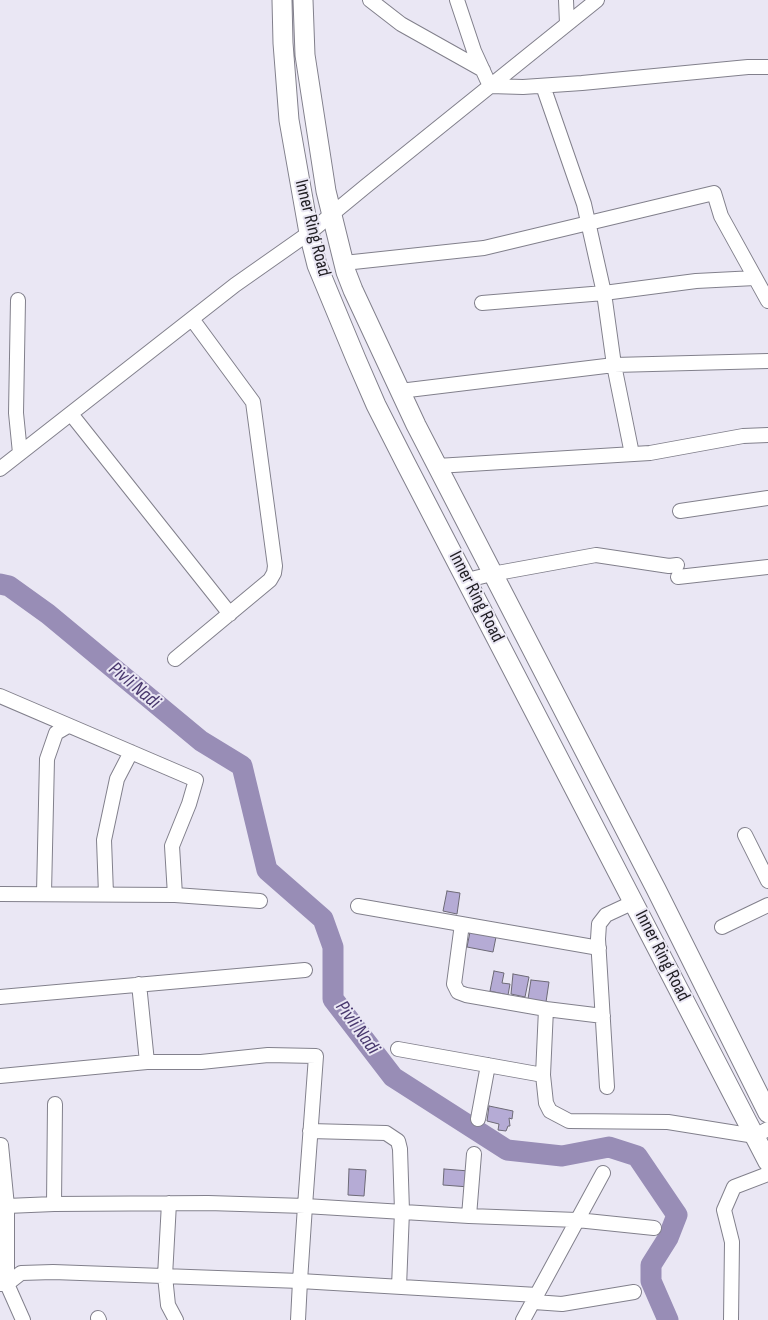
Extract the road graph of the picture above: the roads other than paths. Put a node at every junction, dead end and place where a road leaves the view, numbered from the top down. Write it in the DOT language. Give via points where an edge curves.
graph roads {
  1 [pos="282,0"];
  2 [pos="303,0"];
  3 [pos="370,0"];
  4 [pos="457,0"];
  5 [pos="566,0"];
  6 [pos="597,0"];
  7 [pos="567,24"];
  8 [pos="768,67"];
  9 [pos="483,70"];
  10 [pos="490,86"];
  11 [pos="543,86"];
  12 [pos="331,214"];
  13 [pos="588,224"];
  14 [pos="309,233"];
  15 [pos="344,263"];
  16 [pos="755,278"];
  17 [pos="604,293"];
  18 [pos="18,300"];
  19 [pos="768,301"];
  20 [pos="482,303"];
  21 [pos="192,319"];
  22 [pos="768,361"];
  23 [pos="614,365"];
  24 [pos="400,391"];
  25 [pos="71,414"];
  26 [pos="768,435"];
  27 [pos="20,453"];
  28 [pos="632,454"];
  29 [pos="437,466"];
  30 [pos="0,469"];
  31 [pos="768,498"];
  32 [pos="680,511"];
  33 [pos="768,567"];
  34 [pos="492,574"];
  35 [pos="467,580"];
  36 [pos="230,614"];
  37 [pos="175,659"];
  38 [pos="0,696"];
  39 [pos="61,727"];
  40 [pos="131,752"];
  41 [pos="746,835"];
  42 [pos="768,881"];
  43 [pos="0,894"];
  44 [pos="44,894"];
  45 [pos="106,894"];
  46 [pos="175,895"];
  47 [pos="260,901"];
  48 [pos="634,902"];
  49 [pos="768,905"];
  50 [pos="358,906"];
  51 [pos="462,924"];
  52 [pos="722,927"];
  53 [pos="599,948"];
  54 [pos="305,970"];
  55 [pos="139,984"];
  56 [pos="0,997"];
  57 [pos="546,1009"];
  58 [pos="603,1016"];
  59 [pos="398,1049"];
  60 [pos="148,1062"];
  61 [pos="488,1065"];
  62 [pos="543,1075"];
  63 [pos="0,1076"];
  64 [pos="607,1087"];
  65 [pos="55,1104"];
  66 [pos="768,1113"];
  67 [pos="478,1118"];
  68 [pos="310,1131"];
  69 [pos="762,1132"];
  70 [pos="1,1145"];
  71 [pos="474,1154"];
  72 [pos="768,1162"];
  73 [pos="603,1172"];
  74 [pos="768,1174"];
  75 [pos="169,1203"];
  76 [pos="54,1204"];
  77 [pos="305,1206"];
  78 [pos="402,1211"];
  79 [pos="4,1215"];
  80 [pos="469,1216"];
  81 [pos="577,1220"];
  82 [pos="654,1228"];
  83 [pos="165,1276"];
  84 [pos="300,1281"];
  85 [pos="4,1284"];
  86 [pos="399,1287"];
  87 [pos="634,1292"];
  88 [pos="536,1298"];
  89 [pos="23,1320"];
  90 [pos="176,1320"];
  91 [pos="298,1320"];
  92 [pos="523,1320"];
  93 [pos="731,1320"];
  1 -- 14 [label="highway, Inner Ring Road" via="289,120"];
  2 -- 12 [label="highway, Inner Ring Road" via="305,55"];
  3 -- 9 [label="street" via="401,24"];
  4 -- 9 [label="street"];
  5 -- 7 [label="street"];
  6 -- 7 [label="street"];
  7 -- 10 [label="street"];
  8 -- 11 [label="street"];
  9 -- 10 [label="street"];
  10 -- 11 [label="street"];
  10 -- 12 [label="street"];
  11 -- 13 [label="street"];
  12 -- 14 [label="street"];
  12 -- 15 [label="highway, Inner Ring Road"];
  13 -- 15 [label="street" via="484,248"];
  13 -- 16 [label="street" via="714,193 721,216"];
  13 -- 17 [label="street"];
  14 -- 21 [label="street"];
  14 -- 35 [label="highway, Inner Ring Road" via="317,265 376,405"];
  15 -- 24 [label="highway, Inner Ring Road" via="353,290"];
  16 -- 17 [label="street" via="696,281"];
  16 -- 19 [label="street"];
  17 -- 20 [label="street"];
  17 -- 23 [label="street"];
  18 -- 27 [label="street" via="16,413"];
  21 -- 25 [label="street"];
  21 -- 36 [label="street" via="253,402 273,557 274,573 270,580"];
  22 -- 23 [label="street"];
  23 -- 24 [label="street"];
  23 -- 28 [label="street"];
  24 -- 29 [label="highway, Inner Ring Road"];
  25 -- 27 [label="street"];
  25 -- 36 [label="street"];
  26 -- 28 [label="street"];
  27 -- 30 [label="street"];
  28 -- 29 [label="street"];
  29 -- 34 [label="highway, Inner Ring Road"];
  31 -- 32 [label="street"];
  33 -- 34 [label="street" via="678,571 669,566 596,555"];
  34 -- 35 [label="street"];
  34 -- 66 [label="highway, Inner Ring Road"];
  35 -- 48 [label="highway, Inner Ring Road"];
  36 -- 37 [label="street"];
  38 -- 39 [label="street"];
  39 -- 40 [label="street"];
  39 -- 44 [label="street" via="47,759"];
  40 -- 45 [label="street" via="117,779 104,840"];
  40 -- 46 [label="street" via="196,780 172,846"];
  41 -- 42 [label="street"];
  43 -- 44 [label="street"];
  44 -- 45 [label="street"];
  45 -- 46 [label="street"];
  46 -- 47 [label="street"];
  48 -- 53 [label="street" via="606,915 599,924"];
  48 -- 69 [label="highway, Inner Ring Road"];
  49 -- 52 [label="street"];
  50 -- 51 [label="street"];
  51 -- 53 [label="street"];
  51 -- 57 [label="street" via="454,984 458,992"];
  53 -- 58 [label="street"];
  54 -- 55 [label="street"];
  55 -- 56 [label="street"];
  55 -- 60 [label="street"];
  57 -- 58 [label="street"];
  57 -- 62 [label="street"];
  58 -- 64 [label="street"];
  59 -- 61 [label="street"];
  60 -- 63 [label="street"];
  60 -- 68 [label="street" via="201,1062 268,1055 316,1056"];
  61 -- 62 [label="street"];
  61 -- 67 [label="street"];
  62 -- 69 [label="street" via="550,1111 569,1121 668,1122"];
  65 -- 76 [label="street"];
  68 -- 77 [label="street"];
  68 -- 78 [label="street" via="386,1134 398,1141"];
  69 -- 72 [label="highway, Inner Ring Road"];
  70 -- 79 [label="street"];
  71 -- 80 [label="street"];
  73 -- 81 [label="street"];
  74 -- 93 [label="street" via="734,1187 724,1210 732,1242"];
  75 -- 76 [label="street"];
  75 -- 77 [label="street"];
  75 -- 83 [label="street"];
  76 -- 79 [label="street"];
  77 -- 78 [label="street"];
  77 -- 84 [label="street"];
  78 -- 80 [label="street"];
  78 -- 86 [label="street"];
  79 -- 85 [label="street"];
  80 -- 81 [label="street"];
  81 -- 82 [label="street"];
  81 -- 88 [label="street"];
  83 -- 84 [label="street"];
  83 -- 85 [label="street" via="21,1273"];
  83 -- 90 [label="street" via="168,1305"];
  84 -- 86 [label="street"];
  84 -- 91 [label="street"];
  85 -- 89 [label="street"];
  86 -- 88 [label="street"];
  87 -- 88 [label="street" via="562,1304"];
  88 -- 92 [label="street"];
}
